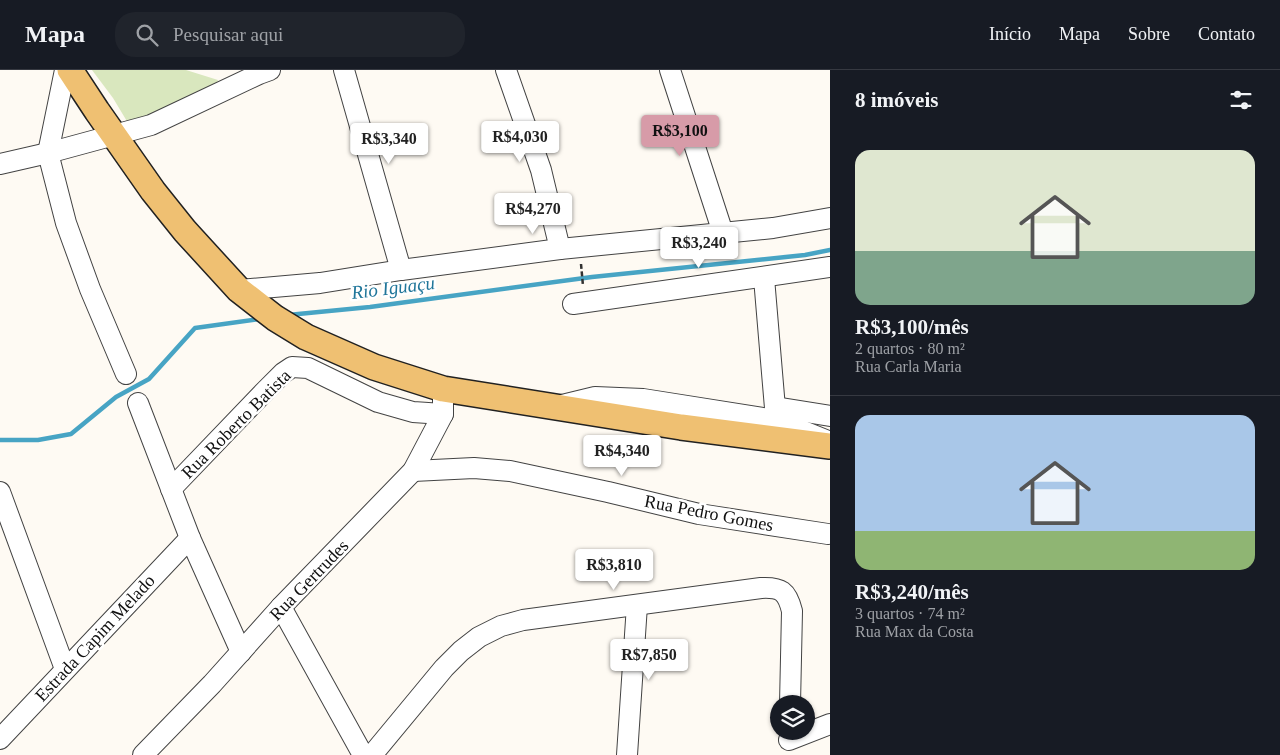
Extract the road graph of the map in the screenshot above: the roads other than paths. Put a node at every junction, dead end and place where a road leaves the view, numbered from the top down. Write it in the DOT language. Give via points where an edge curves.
graph roads {
  1 [pos="65,70"];
  2 [pos="70,70"];
  3 [pos="235,70"];
  4 [pos="344,70"];
  5 [pos="506,70"];
  6 [pos="670,70"];
  7 [pos="264,72"];
  8 [pos="114,136"];
  9 [pos="48,153"];
  10 [pos="0,164"];
  11 [pos="830,218"];
  12 [pos="723,233"];
  13 [pos="560,249"];
  14 [pos="830,267"];
  15 [pos="401,270"];
  16 [pos="764,278"];
  17 [pos="578,299"];
  18 [pos="257,304"];
  19 [pos="126,374"];
  20 [pos="444,389"];
  21 [pos="138,403"];
  22 [pos="558,406"];
  23 [pos="775,413"];
  24 [pos="443,414"];
  25 [pos="830,416"];
  26 [pos="830,444"];
  27 [pos="414,472"];
  28 [pos="171,489"];
  29 [pos="2,506"];
  30 [pos="828,534"];
  31 [pos="190,538"];
  32 [pos="637,605"];
  33 [pos="281,607"];
  34 [pos="241,652"];
  35 [pos="65,669"];
  36 [pos="790,695"];
  37 [pos="830,724"];
  38 [pos="0,739"];
  39 [pos="788,742"];
  40 [pos="144,755"];
  41 [pos="363,755"];
  42 [pos="372,755"];
  43 [pos="627,755"];
  1 -- 9 [label="street"];
  2 -- 8 [label="main road"];
  3 -- 7 [label="street"];
  4 -- 15 [label="street"];
  5 -- 13 [label="street" via="541,170"];
  6 -- 12 [label="street"];
  7 -- 8 [label="street" via="151,125"];
  8 -- 9 [label="street"];
  8 -- 18 [label="main road" via="186,230"];
  9 -- 10 [label="street"];
  9 -- 19 [label="street" via="66,223"];
  11 -- 12 [label="street"];
  12 -- 13 [label="street"];
  13 -- 15 [label="street"];
  14 -- 16 [label="street"];
  15 -- 18 [label="street" via="320,283"];
  16 -- 17 [label="street"];
  16 -- 23 [label="street"];
  18 -- 20 [label="main road" via="306,337 374,367"];
  20 -- 22 [label="main road"];
  20 -- 24 [label="street, Rua Gertrudes"];
  21 -- 28 [label="street"];
  22 -- 23 [label="street" via="581,399 614,397"];
  22 -- 26 [label="main road" via="681,427"];
  23 -- 25 [label="street"];
  23 -- 26 [label="street"];
  24 -- 27 [label="street, Rua Gertrudes"];
  24 -- 28 [label="street, Rua Roberto Batista" via="412,412 378,402 308,368 292,367 282,373"];
  27 -- 30 [label="street, Rua Pedro Gomes" via="474,468 510,470 699,514"];
  27 -- 33 [label="street, Rua Gertrudes"];
  28 -- 31 [label="street"];
  29 -- 35 [label="street"];
  31 -- 34 [label="street"];
  31 -- 35 [label="street, Estrada Capim Melado"];
  32 -- 36 [label="street" via="761,588 783,592 792,611"];
  32 -- 42 [label="street" via="523,620 479,637 444,668"];
  32 -- 43 [label="street"];
  33 -- 34 [label="street, Rua Gertrudes"];
  33 -- 41 [label="street"];
  34 -- 40 [label="street, Rua Gertrudes"];
  35 -- 38 [label="street, Estrada Capim Melado"];
  37 -- 39 [label="street"];
}
